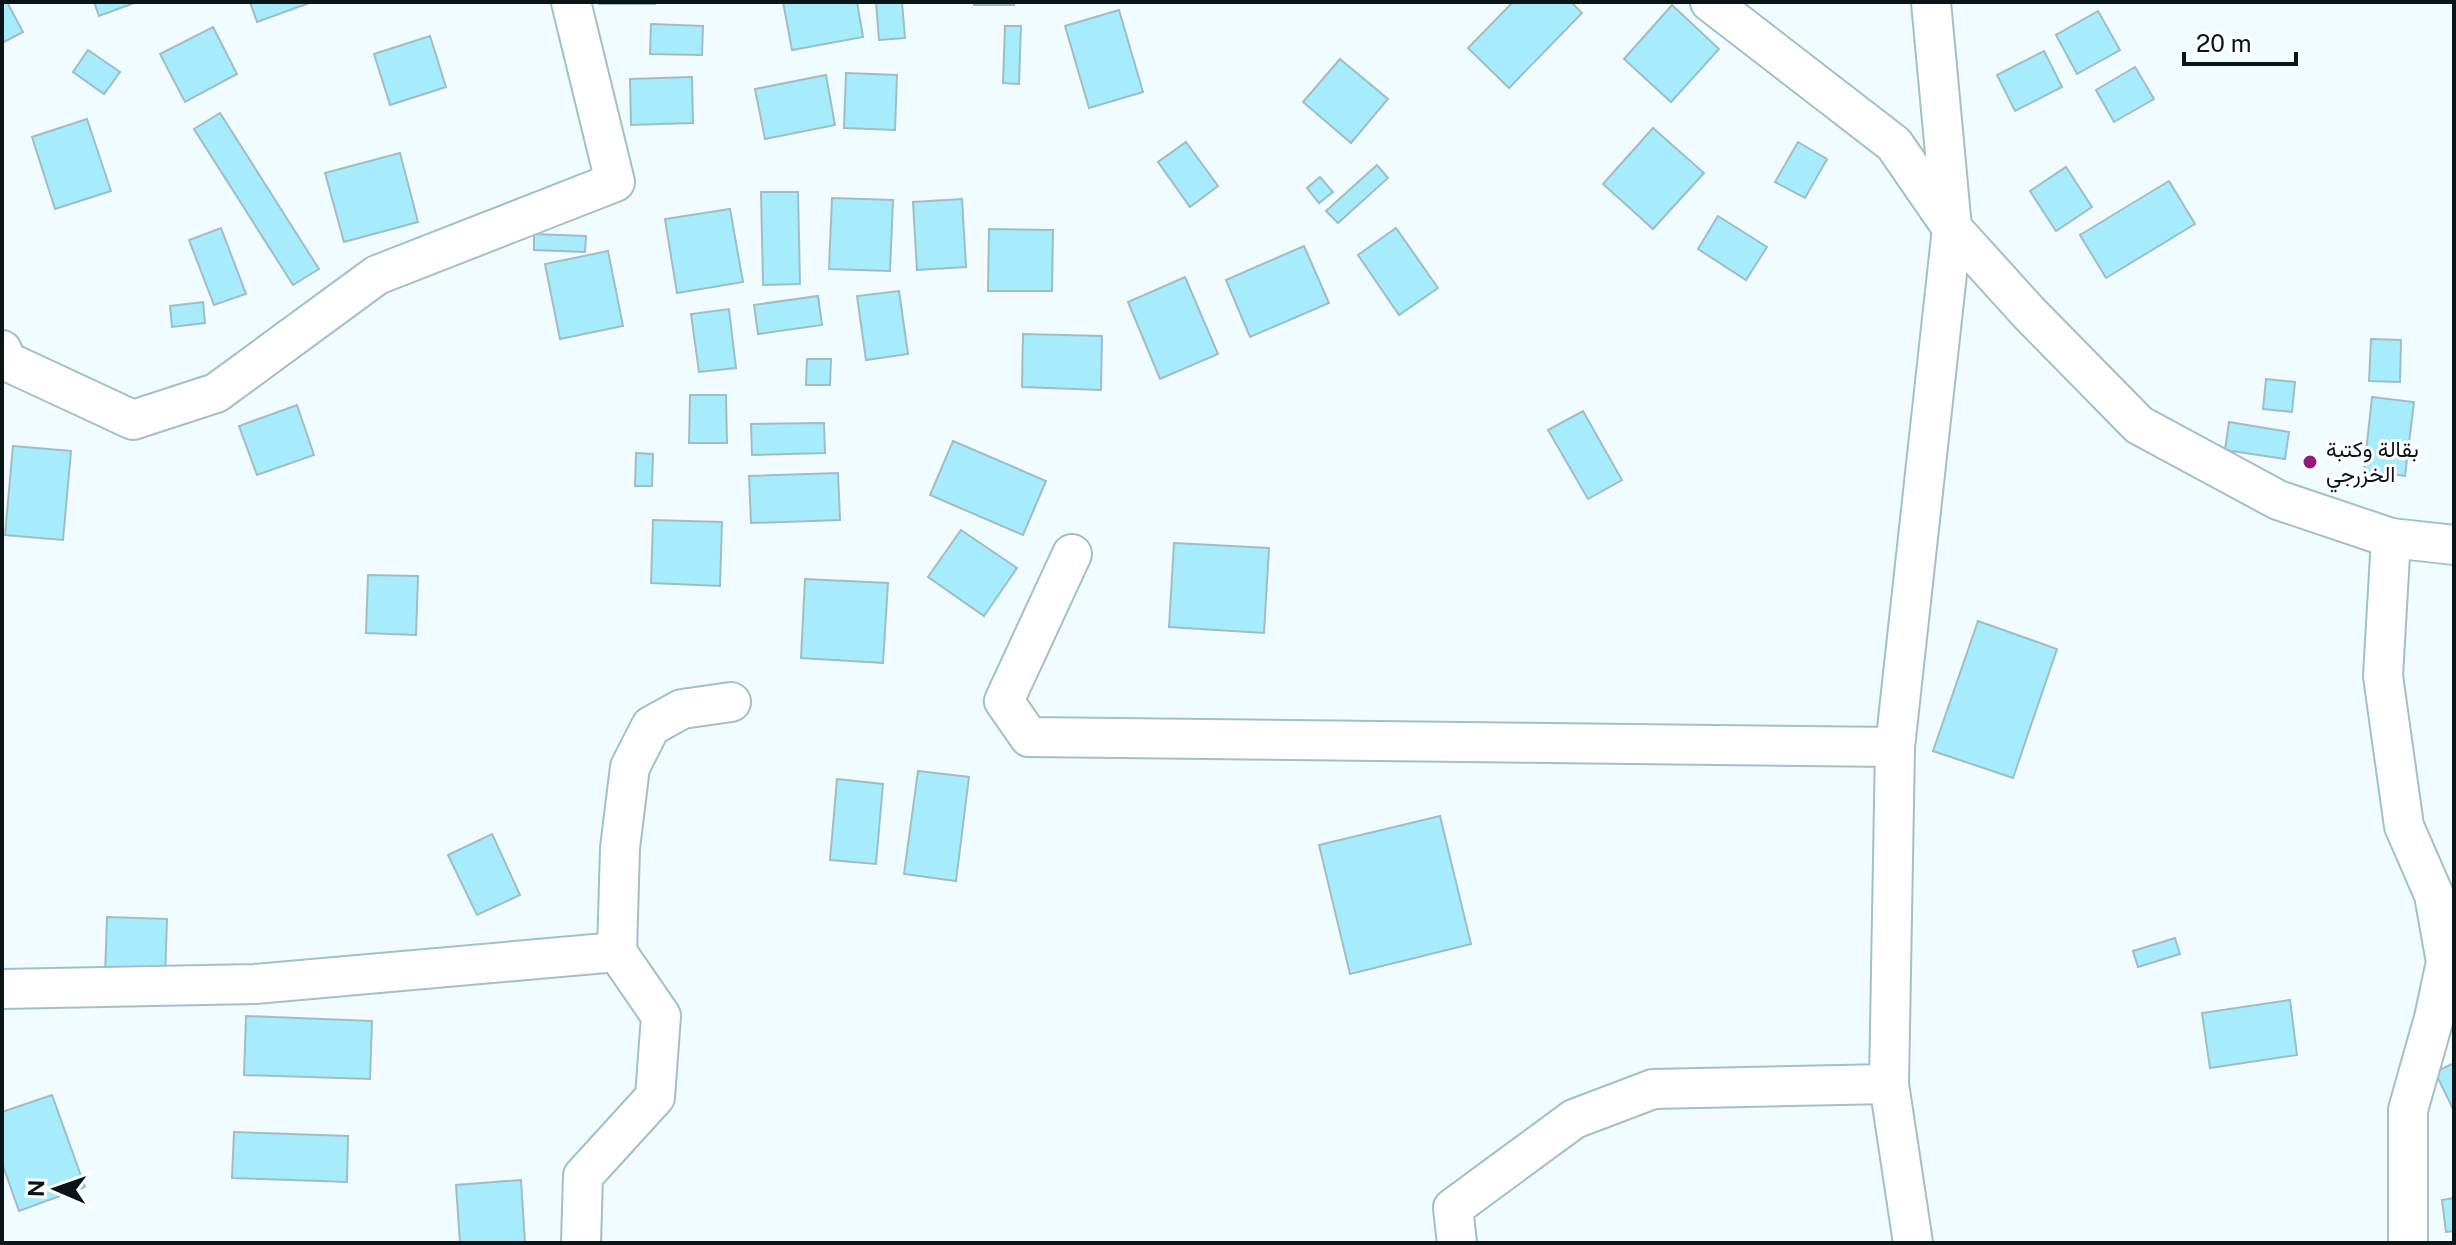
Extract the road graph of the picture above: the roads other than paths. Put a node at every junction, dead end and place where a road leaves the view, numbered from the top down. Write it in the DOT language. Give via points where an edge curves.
graph roads {
  1 [pos="571,2"];
  2 [pos="1710,2"];
  3 [pos="1931,2"];
  4 [pos="1952,228"];
  5 [pos="2,350"];
  6 [pos="2391,538"];
  7 [pos="2454,545"];
  8 [pos="1072,554"];
  9 [pos="731,702"];
  10 [pos="1895,747"];
  11 [pos="617,952"];
  12 [pos="2450,962"];
  13 [pos="2,989"];
  14 [pos="1889,1084"];
  15 [pos="581,1243"];
  16 [pos="1457,1243"];
  17 [pos="1913,1243"];
  18 [pos="2408,1243"];
  1 -- 5 [label="street" via="615,182 377,275 216,393 133,420 6,361"];
  2 -- 4 [label="street" via="1894,144"];
  3 -- 4 [label="street"];
  4 -- 6 [label="street" via="2139,425 2278,500"];
  4 -- 10 [label="street"];
  6 -- 7 [label="street"];
  6 -- 12 [label="street" via="2383,676 2404,826 2434,895"];
  8 -- 10 [label="street" via="1004,701 1029,737"];
  9 -- 11 [label="street" via="682,709 651,726 630,767 620,848"];
  10 -- 14 [label="street"];
  11 -- 13 [label="street" via="255,984"];
  11 -- 15 [label="street" via="661,1016 655,1097 583,1176"];
  12 -- 18 [label="street" via="2408,1110"];
  14 -- 16 [label="street" via="1653,1089 1574,1119 1453,1208"];
  14 -- 17 [label="street"];
}
